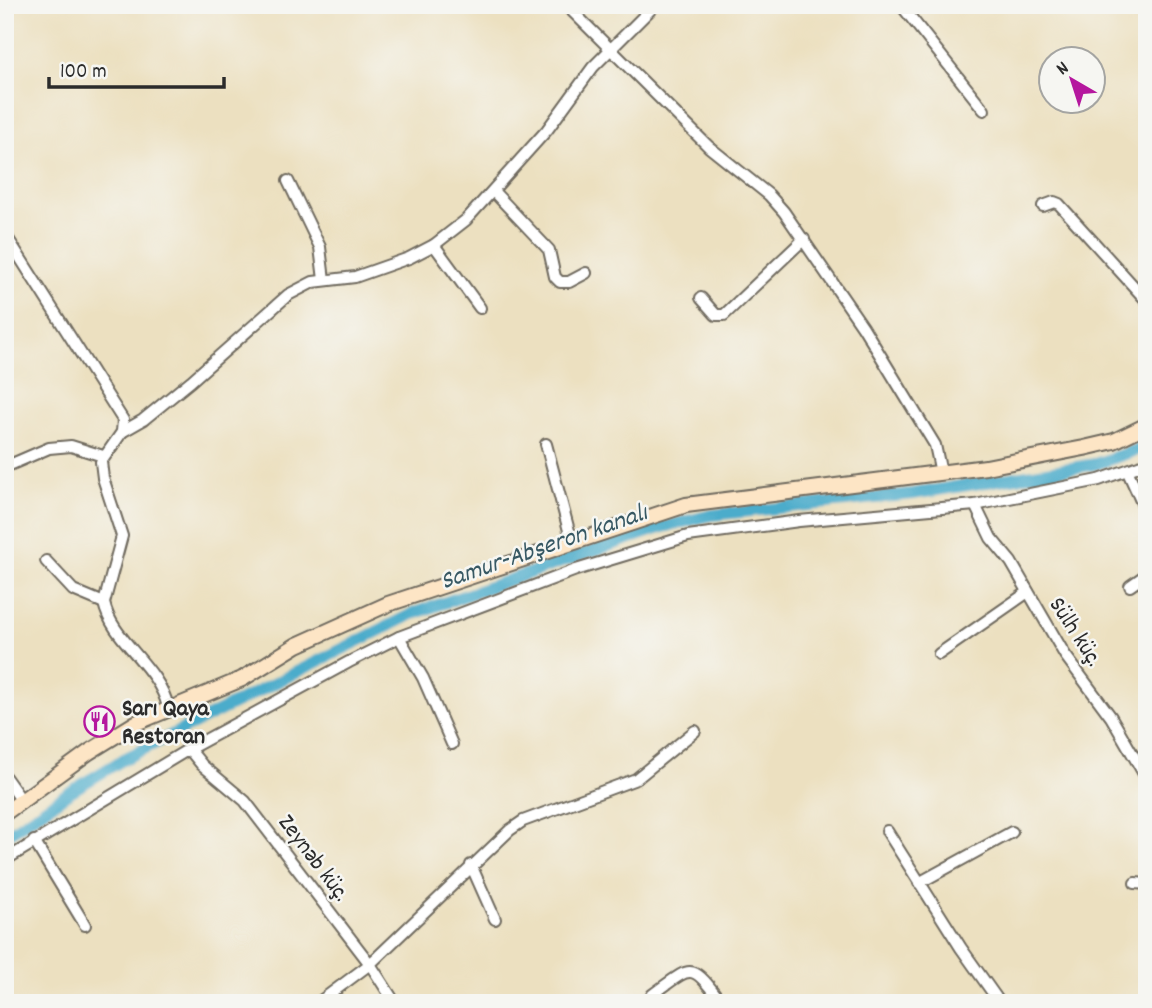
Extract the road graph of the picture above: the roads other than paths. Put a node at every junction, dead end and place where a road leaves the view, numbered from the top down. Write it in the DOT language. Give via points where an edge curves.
graph roads {
  1 [pos="566,5"];
  2 [pos="655,5"];
  3 [pos="901,5"];
  4 [pos="609,50"];
  5 [pos="984,110"];
  6 [pos="288,181"];
  7 [pos="494,191"];
  8 [pos="1043,206"];
  9 [pos="5,234"];
  10 [pos="803,239"];
  11 [pos="434,245"];
  12 [pos="586,273"];
  13 [pos="324,280"];
  14 [pos="701,298"];
  15 [pos="1147,301"];
  16 [pos="480,308"];
  17 [pos="1147,425"];
  18 [pos="122,432"];
  19 [pos="546,444"];
  20 [pos="103,456"];
  21 [pos="1147,464"];
  22 [pos="5,467"];
  23 [pos="1128,472"];
  24 [pos="941,473"];
  25 [pos="975,505"];
  26 [pos="1147,514"];
  27 [pos="572,542"];
  28 [pos="46,561"];
  29 [pos="1147,574"];
  30 [pos="1130,586"];
  31 [pos="1028,592"];
  32 [pos="104,603"];
  33 [pos="399,637"];
  34 [pos="939,654"];
  35 [pos="168,707"];
  36 [pos="695,731"];
  37 [pos="452,744"];
  38 [pos="190,749"];
  39 [pos="5,777"];
  40 [pos="1147,779"];
  41 [pos="22,801"];
  42 [pos="5,813"];
  43 [pos="887,831"];
  44 [pos="1012,832"];
  45 [pos="34,841"];
  46 [pos="5,860"];
  47 [pos="471,865"];
  48 [pos="919,883"];
  49 [pos="495,919"];
  50 [pos="85,925"];
  51 [pos="370,964"];
  52 [pos="318,1003"];
  53 [pos="395,1003"];
  54 [pos="667,1003"];
  55 [pos="722,1003"];
  56 [pos="1000,1003"];
  1 -- 4 [label="street"];
  2 -- 4 [label="street"];
  3 -- 5 [label="street"];
  4 -- 7 [label="street"];
  4 -- 10 [label="street" via="709,147 769,195"];
  6 -- 13 [label="street" via="320,247"];
  7 -- 11 [label="street"];
  7 -- 12 [label="street" via="549,250 560,282"];
  8 -- 15 [label="street" via="1059,204"];
  9 -- 18 [label="street" via="118,411"];
  10 -- 14 [label="street" via="724,315 716,315"];
  10 -- 24 [label="street" via="935,445"];
  11 -- 13 [label="street" via="355,276"];
  11 -- 16 [label="street"];
  13 -- 18 [label="street" via="303,286 275,304 191,381"];
  17 -- 24 [label="street" via="1084,449"];
  18 -- 20 [label="street"];
  19 -- 27 [label="street"];
  20 -- 22 [label="street" via="71,446 49,447"];
  20 -- 32 [label="street" via="103,478 122,536"];
  21 -- 23 [label="street"];
  23 -- 25 [label="street"];
  23 -- 26 [label="street"];
  24 -- 27 [label="street" via="706,500"];
  25 -- 31 [label="street, Sülh küç." via="991,538"];
  25 -- 33 [label="street" via="688,536 576,570"];
  27 -- 35 [label="street" via="388,604 298,645 243,679"];
  28 -- 32 [label="street" via="73,590"];
  29 -- 30 [label="street"];
  31 -- 34 [label="street"];
  31 -- 40 [label="street, Sülh küç."];
  32 -- 35 [label="street" via="116,627 162,686"];
  33 -- 37 [label="street"];
  33 -- 38 [label="street"];
  35 -- 41 [label="street" via="106,740"];
  36 -- 47 [label="street" via="636,779 523,821"];
  38 -- 45 [label="street"];
  38 -- 51 [label="street, Zeynəb küç." via="245,801"];
  39 -- 41 [label="street"];
  41 -- 42 [label="street"];
  43 -- 48 [label="street"];
  44 -- 48 [label="street"];
  45 -- 46 [label="street"];
  45 -- 50 [label="street"];
  47 -- 49 [label="street"];
  47 -- 51 [label="street"];
  48 -- 56 [label="street"];
  51 -- 52 [label="street"];
  51 -- 53 [label="street, Zeynəb küç."];
  54 -- 55 [label="street" via="652,995 692,970 701,974"];
}
